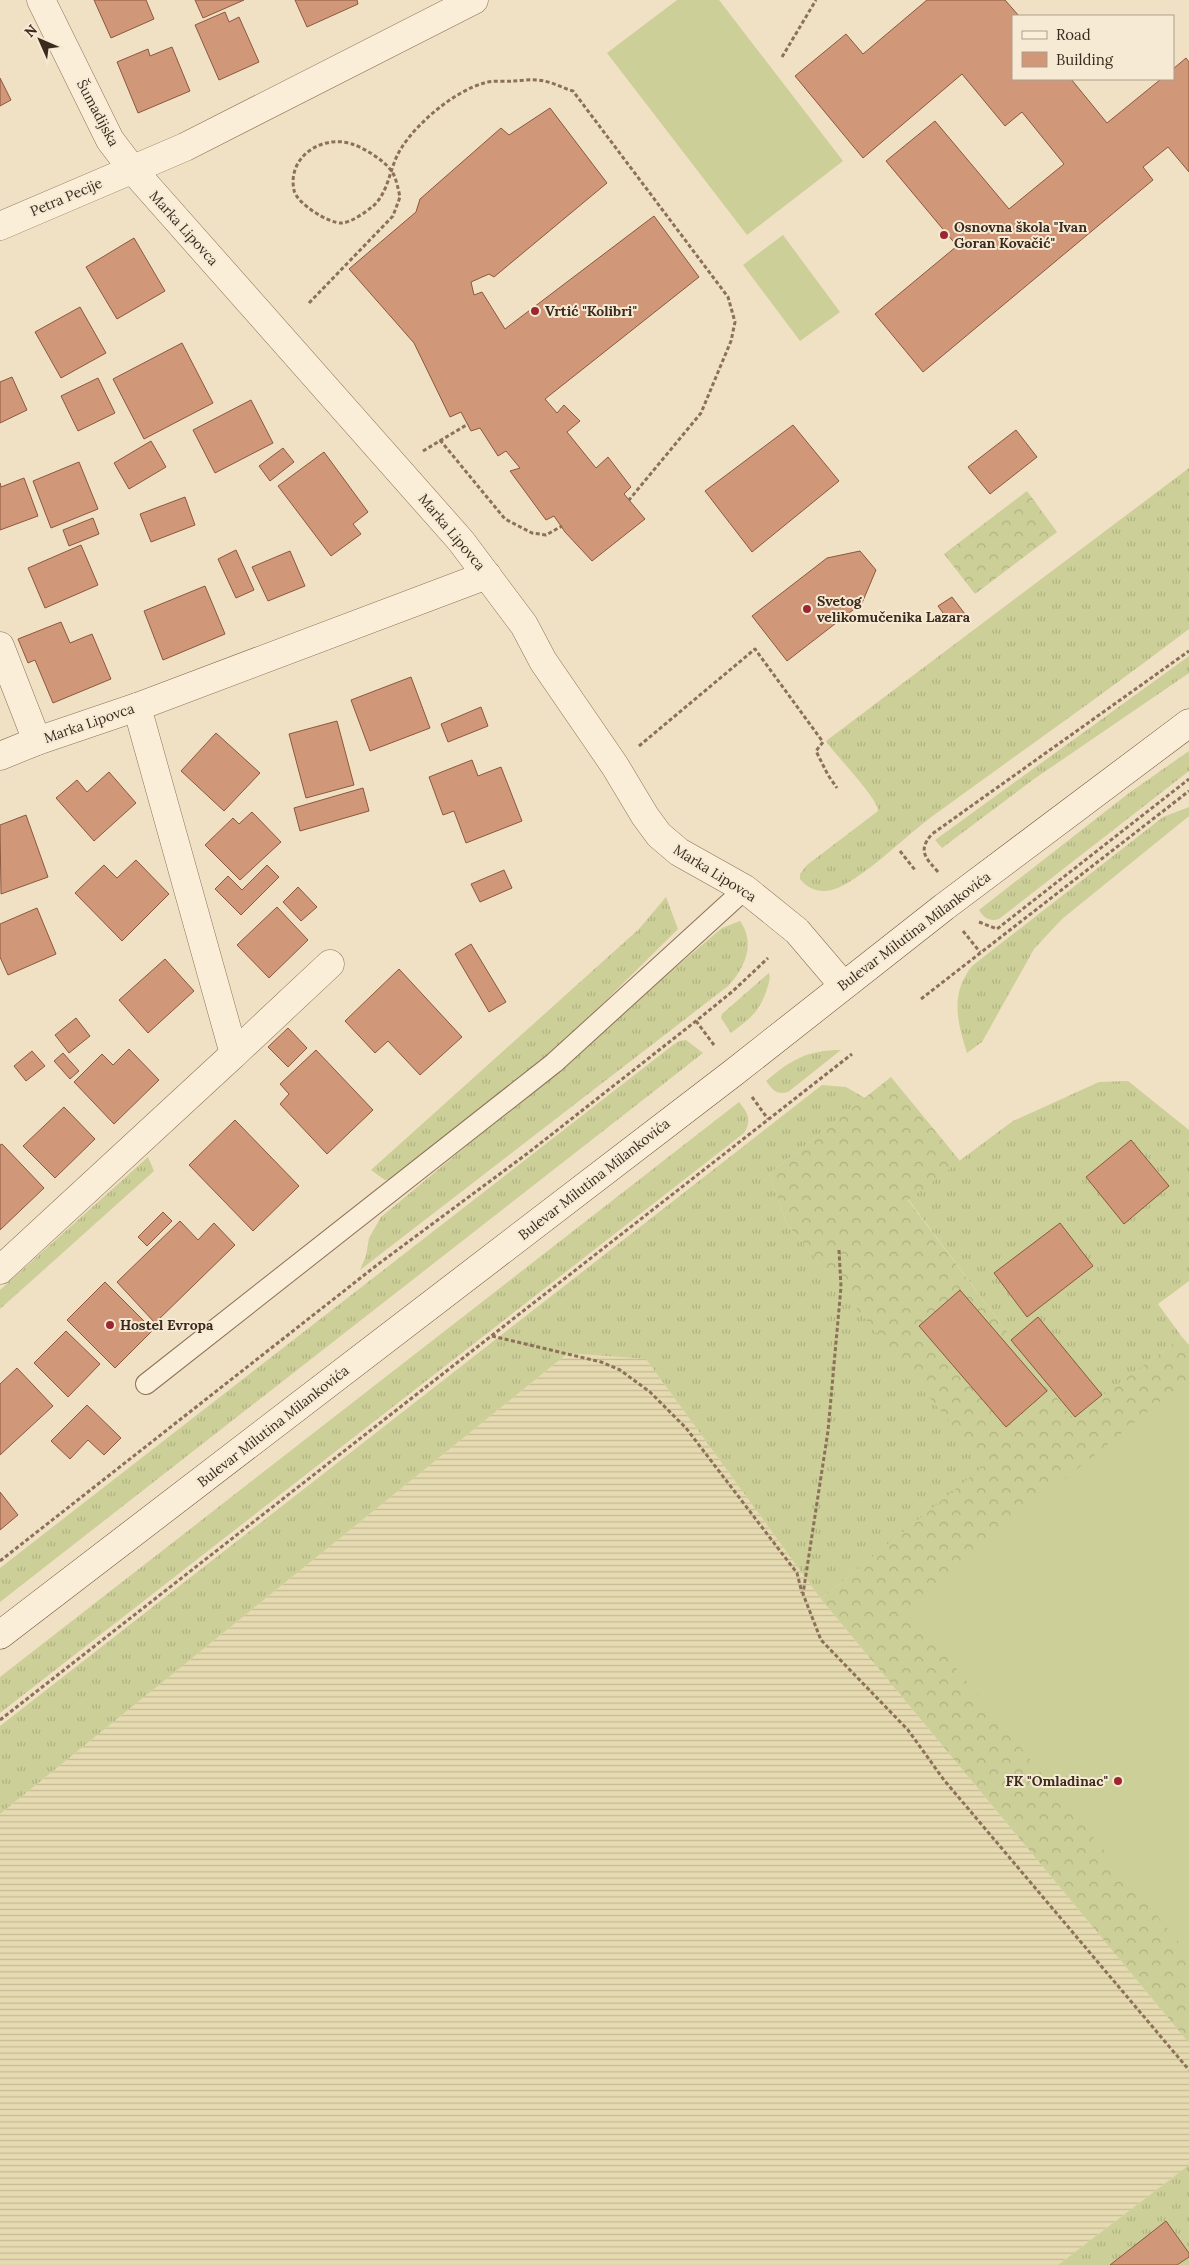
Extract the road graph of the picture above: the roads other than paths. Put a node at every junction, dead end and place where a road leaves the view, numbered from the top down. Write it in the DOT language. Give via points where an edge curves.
graph roads {
  1 [pos="41,0"];
  2 [pos="474,0"];
  3 [pos="132,169"];
  4 [pos="0,226"];
  5 [pos="487,575"];
  6 [pos="0,646"];
  7 [pos="137,707"];
  8 [pos="1189,724"];
  9 [pos="37,741"];
  10 [pos="0,756"];
  11 [pos="745,889"];
  12 [pos="330,964"];
  13 [pos="843,985"];
  14 [pos="234,1054"];
  15 [pos="0,1270"];
  16 [pos="146,1384"];
  17 [pos="0,1635"];
  1 -- 3 [label="street, Šumadijska" via="110,140"];
  2 -- 3 [label="street" via="185,147"];
  3 -- 4 [label="street, Petra Pecije"];
  3 -- 5 [label="street, Marka Lipovca" via="461,540"];
  5 -- 7 [label="street, Marka Lipovca"];
  5 -- 11 [label="street, Marka Lipovca" via="524,626 543,661 659,835 679,852"];
  6 -- 9 [label="street"];
  7 -- 9 [label="street, Marka Lipovca"];
  7 -- 14 [label="street"];
  8 -- 13 [label="street, Bulevar Milutina Milankovića"];
  9 -- 10 [label="street, Marka Lipovca"];
  11 -- 13 [label="street, Marka Lipovca" via="797,932"];
  11 -- 16 [label="lane" via="554,1063"];
  12 -- 14 [label="street"];
  13 -- 17 [label="street, Bulevar Milutina Milankovića" via="733,1073"];
  14 -- 15 [label="street"];
}
